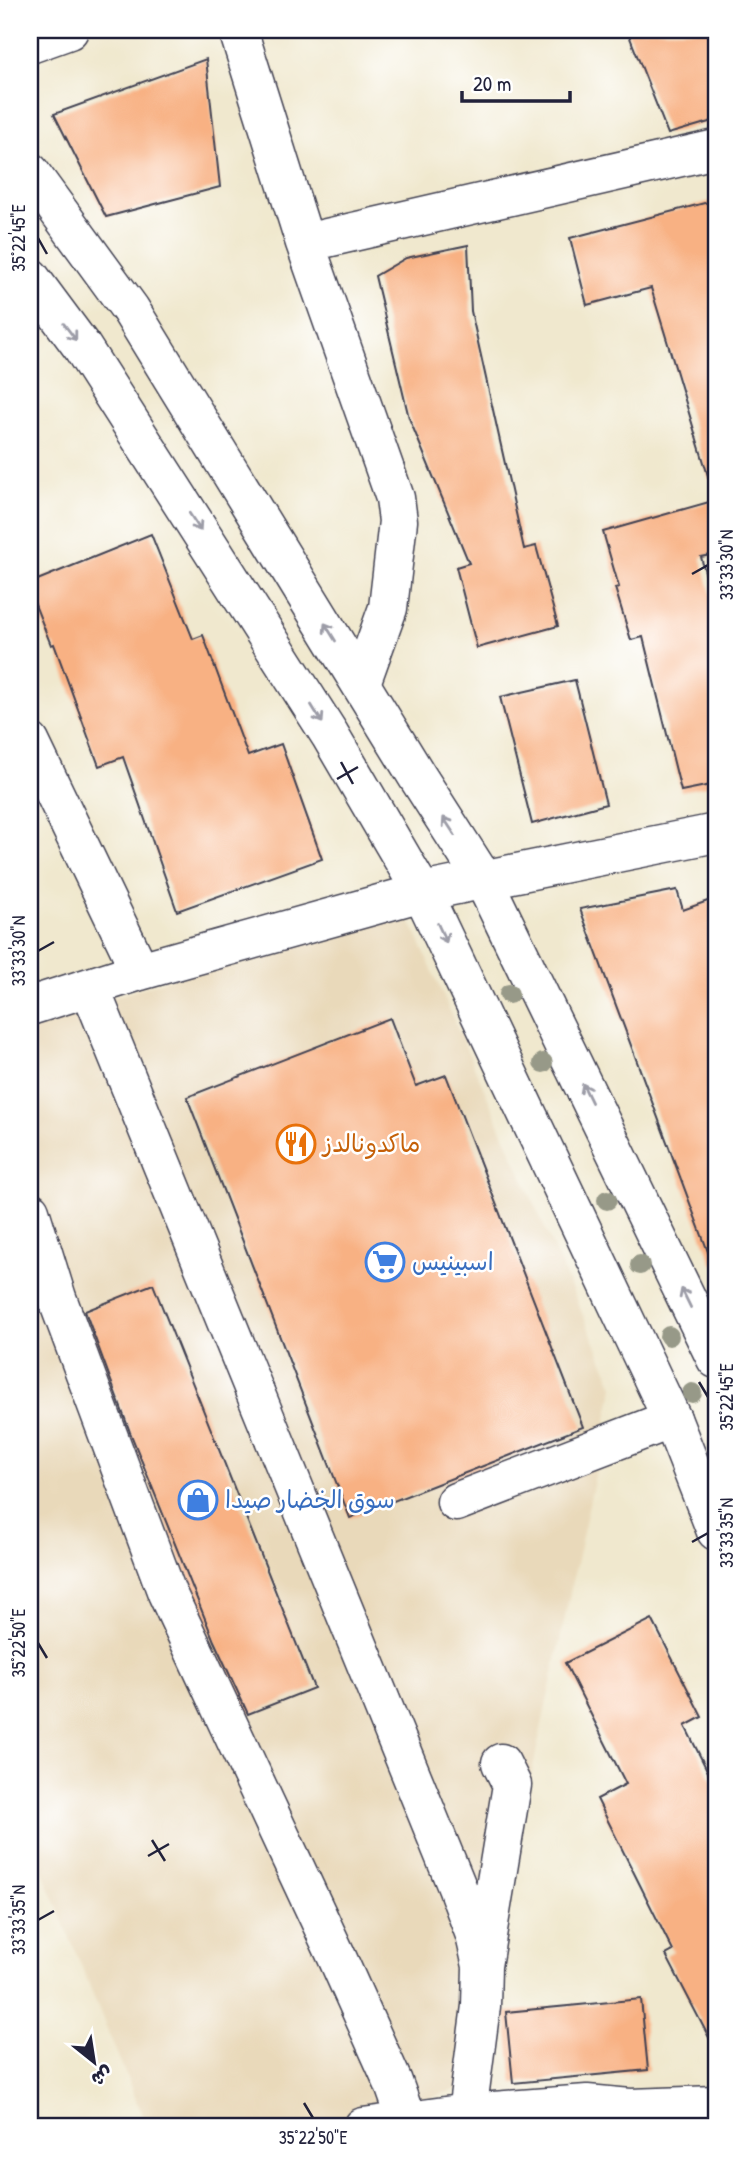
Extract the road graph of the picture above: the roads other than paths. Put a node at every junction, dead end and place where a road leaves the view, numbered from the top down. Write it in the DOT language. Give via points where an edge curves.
graph roads {
  1 [pos="69,30"];
  2 [pos="238,30"];
  3 [pos="30,44"];
  4 [pos="716,149"];
  5 [pos="30,172"];
  6 [pos="305,243"];
  7 [pos="30,277"];
  8 [pos="361,683"];
  9 [pos="30,742"];
  10 [pos="716,833"];
  11 [pos="483,879"];
  12 [pos="422,892"];
  13 [pos="140,971"];
  14 [pos="90,988"];
  15 [pos="30,1006"];
  16 [pos="30,1211"];
  17 [pos="716,1359"];
  18 [pos="672,1419"];
  19 [pos="456,1502"];
  20 [pos="716,1531"];
  21 [pos="501,1763"];
  22 [pos="482,1966"];
  23 [pos="716,2105"];
  24 [pos="467,2113"];
  25 [pos="408,2124"];
  26 [pos="363,2127"];
  1 -- 3 [label="main road"];
  2 -- 6 [label="main road"];
  4 -- 6 [label="main road"];
  8 -- 5 [label="main road, one-way" via="130,309"];
  6 -- 8 [label="main road" via="395,498 398,522 388,608"];
  7 -- 12 [label="main road, one-way" via="82,347 204,536 330,735"];
  11 -- 8 [label="main road, one-way"];
  9 -- 13 [label="main road"];
  10 -- 11 [label="main road"];
  11 -- 12 [label="main road"];
  17 -- 11 [label="main road, one-way"];
  12 -- 13 [label="main road"];
  12 -- 18 [label="main road, one-way"];
  13 -- 14 [label="main road"];
  14 -- 15 [label="main road"];
  14 -- 22 [label="main road" via="452,1874"];
  16 -- 25 [label="main road" via="57,1298 167,1593 336,1955"];
  18 -- 19 [label="main road"];
  18 -- 20 [label="main road"];
  21 -- 22 [label="main road" via="512,1785"];
  22 -- 24 [label="main road"];
  23 -- 24 [label="main road" via="630,2108 587,2104"];
  24 -- 25 [label="main road"];
  25 -- 26 [label="main road"];
}
